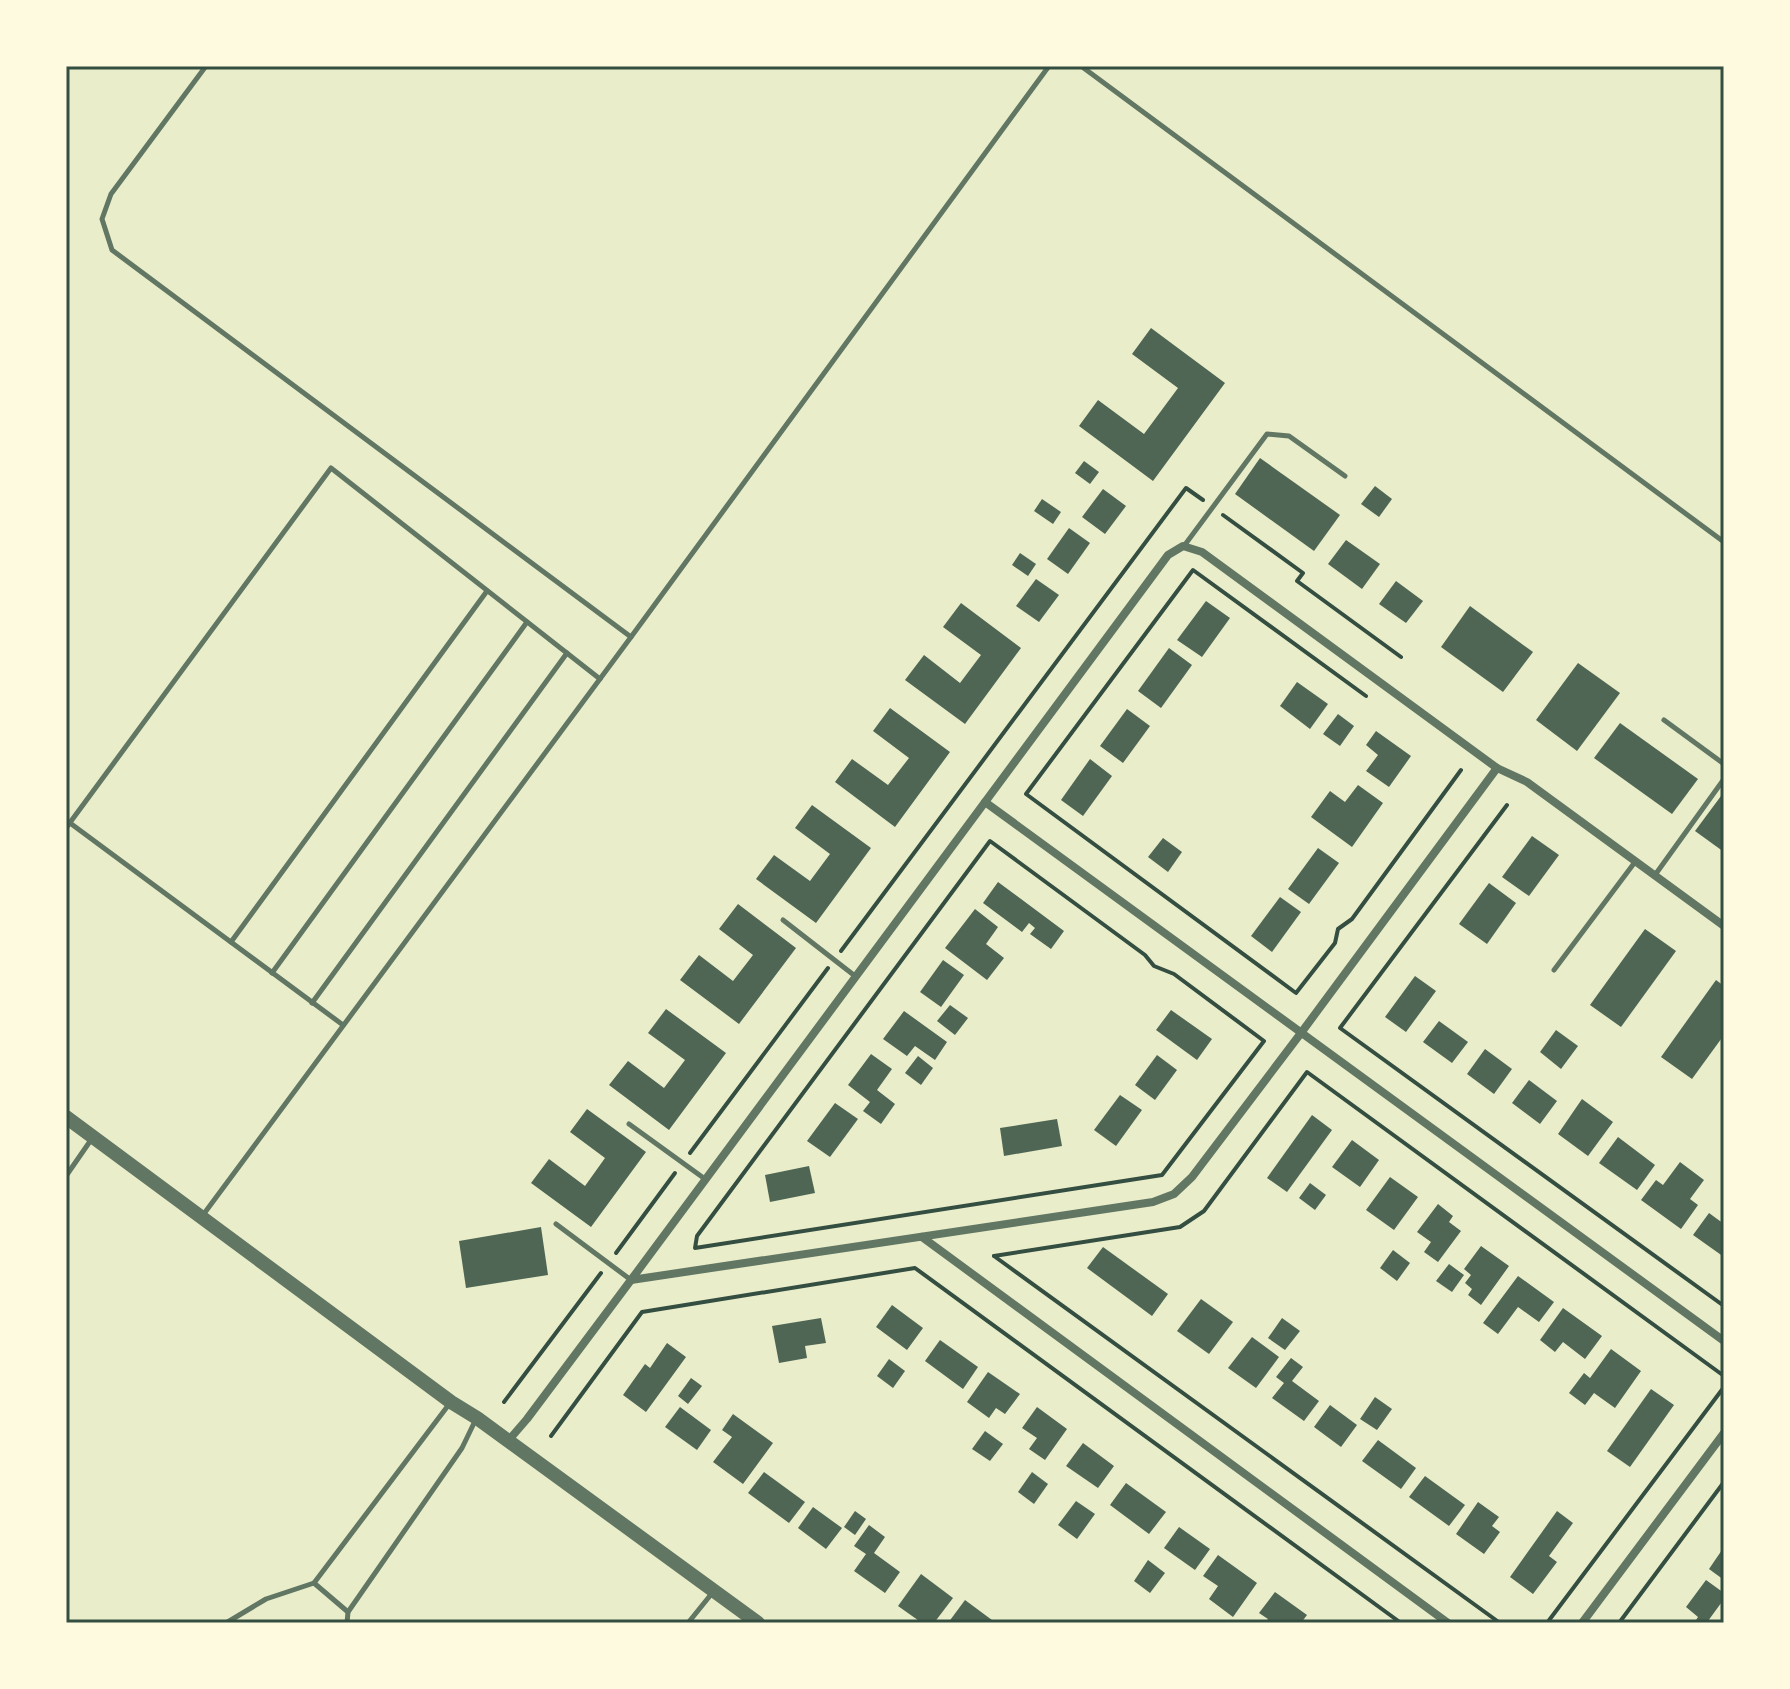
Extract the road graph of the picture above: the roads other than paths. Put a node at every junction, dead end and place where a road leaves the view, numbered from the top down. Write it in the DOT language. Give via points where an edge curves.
graph roads {
  1 [pos="206,66"];
  2 [pos="1049,66"];
  3 [pos="1081,66"];
  4 [pos="1345,476"];
  5 [pos="1724,542"];
  6 [pos="1183,546"];
  7 [pos="487,591"];
  8 [pos="527,622"];
  9 [pos="631,637"];
  10 [pos="567,653"];
  11 [pos="600,679"];
  12 [pos="1664,720"];
  13 [pos="1724,764"];
  14 [pos="1497,768"];
  15 [pos="1724,779"];
  16 [pos="985,802"];
  17 [pos="68,825"];
  18 [pos="1635,861"];
  19 [pos="1654,876"];
  20 [pos="783,920"];
  21 [pos="1724,926"];
  22 [pos="231,942"];
  23 [pos="1554,970"];
  24 [pos="272,973"];
  25 [pos="855,976"];
  26 [pos="312,1003"];
  27 [pos="343,1025"];
  28 [pos="1301,1033"];
  29 [pos="66,1117"];
  30 [pos="629,1124"];
  31 [pos="93,1137"];
  32 [pos="66,1176"];
  33 [pos="705,1179"];
  34 [pos="202,1216"];
  35 [pos="556,1224"];
  36 [pos="922,1237"];
  37 [pos="631,1280"];
  38 [pos="1724,1341"];
  39 [pos="451,1402"];
  40 [pos="477,1418"];
  41 [pos="1724,1433"];
  42 [pos="508,1441"];
  43 [pos="314,1583"];
  44 [pos="713,1591"];
  45 [pos="348,1612"];
  46 [pos="226,1623"];
  47 [pos="347,1623"];
  48 [pos="688,1623"];
  49 [pos="758,1623"];
  50 [pos="1448,1623"];
  51 [pos="1582,1623"];
  1 -- 9 [label="lane" via="111,194 102,219 112,250"];
  2 -- 9 [label="lane"];
  3 -- 5 [label="lane"];
  4 -- 6 [label="lane" via="1289,436 1267,434"];
  6 -- 14 [label="street" via="1202,552"];
  6 -- 16 [label="street" via="1168,555"];
  7 -- 8 [label="lane"];
  7 -- 17 [label="lane" via="331,468"];
  7 -- 22 [label="lane"];
  8 -- 10 [label="lane"];
  8 -- 24 [label="lane"];
  9 -- 11 [label="lane"];
  10 -- 11 [label="lane"];
  10 -- 26 [label="lane"];
  11 -- 27 [label="lane"];
  12 -- 13 [label="lane"];
  14 -- 18 [label="street" via="1527,782"];
  14 -- 28 [label="street"];
  15 -- 19 [label="lane"];
  16 -- 25 [label="street"];
  16 -- 28 [label="street"];
  17 -- 22 [label="lane"];
  18 -- 19 [label="street"];
  18 -- 23 [label="lane"];
  19 -- 21 [label="street"];
  20 -- 25 [label="lane"];
  22 -- 24 [label="lane"];
  24 -- 26 [label="lane"];
  25 -- 33 [label="street"];
  26 -- 27 [label="lane"];
  27 -- 34 [label="lane"];
  28 -- 36 [label="street" via="1174,1194 1153,1202"];
  28 -- 38 [label="street"];
  29 -- 31 [label="street"];
  30 -- 33 [label="lane"];
  31 -- 32 [label="lane"];
  31 -- 34 [label="street"];
  33 -- 37 [label="street"];
  34 -- 39 [label="street"];
  35 -- 37 [label="lane"];
  36 -- 37 [label="street"];
  36 -- 50 [label="street"];
  37 -- 42 [label="street"];
  39 -- 40 [label="street"];
  39 -- 43 [label="lane"];
  40 -- 42 [label="street"];
  40 -- 45 [label="lane" via="462,1448"];
  41 -- 51 [label="street"];
  42 -- 44 [label="street"];
  43 -- 45 [label="lane"];
  43 -- 46 [label="lane" via="266,1599"];
  44 -- 48 [label="lane"];
  44 -- 49 [label="street"];
  45 -- 47 [label="lane"];
}
